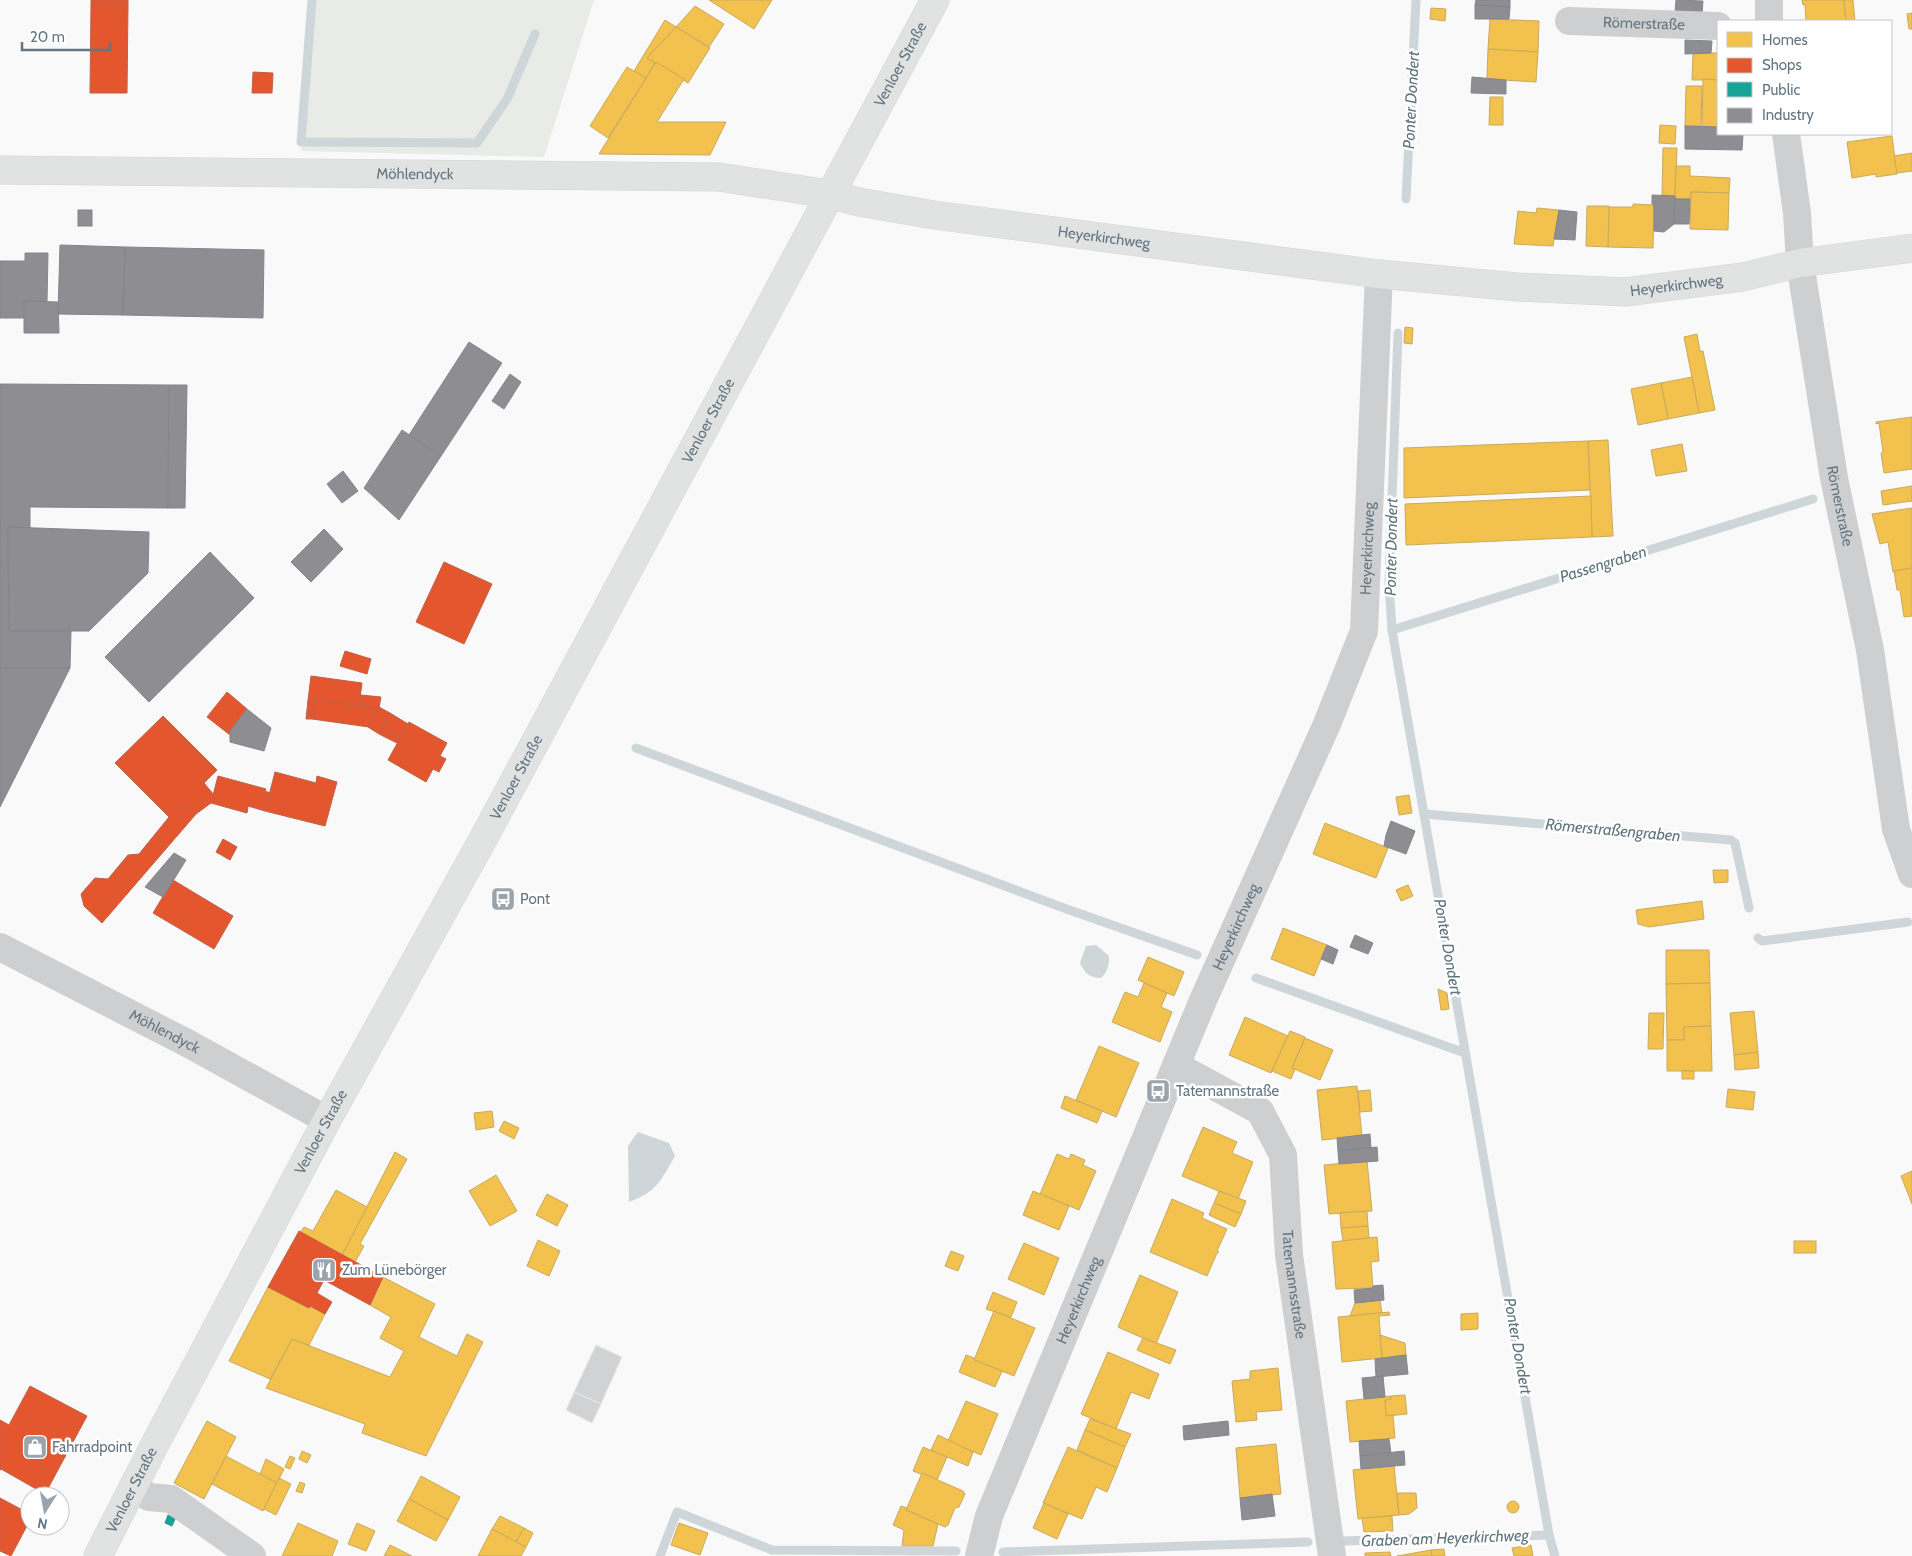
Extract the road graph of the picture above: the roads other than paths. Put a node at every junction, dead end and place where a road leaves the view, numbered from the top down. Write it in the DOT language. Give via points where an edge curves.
graph roads {
  1 [pos="935,0"];
  2 [pos="1768,0"];
  3 [pos="1770,20"];
  4 [pos="1568,21"];
  5 [pos="1717,26"];
  6 [pos="1786,135"];
  7 [pos="0,170"];
  8 [pos="830,194"];
  9 [pos="1912,248"];
  10 [pos="1800,263"];
  11 [pos="1379,274"];
  12 [pos="1912,874"];
  13 [pos="0,948"];
  14 [pos="1177,1066"];
  15 [pos="327,1120"];
  16 [pos="134,1487"];
  17 [pos="98,1556"];
  18 [pos="252,1556"];
  19 [pos="979,1556"];
  20 [pos="1332,1556"];
  1 -- 8 [label="street, Venloer Straße"];
  2 -- 3 [label="street"];
  4 -- 5 [label="street, Römerstraße"];
  6 -- 10 [label="street, Römerstraße"];
  7 -- 8 [label="street, Möhlendyck" via="719,177"];
  8 -- 11 [label="street, Heyerkirchweg" via="934,216"];
  8 -- 15 [label="street, Venloer Straße" via="482,842"];
  9 -- 10 [label="street, Heyerkirchweg"];
  10 -- 11 [label="street, Heyerkirchweg" via="1743,277 1625,292 1516,287"];
  10 -- 12 [label="street, Römerstraße" via="1834,478 1870,650 1896,829"];
  11 -- 14 [label="street, Heyerkirchweg" via="1364,631 1327,724 1208,989"];
  13 -- 15 [label="street, Möhlendyck" via="189,1044"];
  14 -- 19 [label="street, Heyerkirchweg" via="989,1516"];
  14 -- 20 [label="street, Tatemannsstraße" via="1260,1111 1283,1155 1289,1255"];
  15 -- 16 [label="street, Venloer Straße"];
  16 -- 17 [label="street, Venloer Straße"];
  16 -- 18 [label="street" via="149,1497 170,1499"];
}
